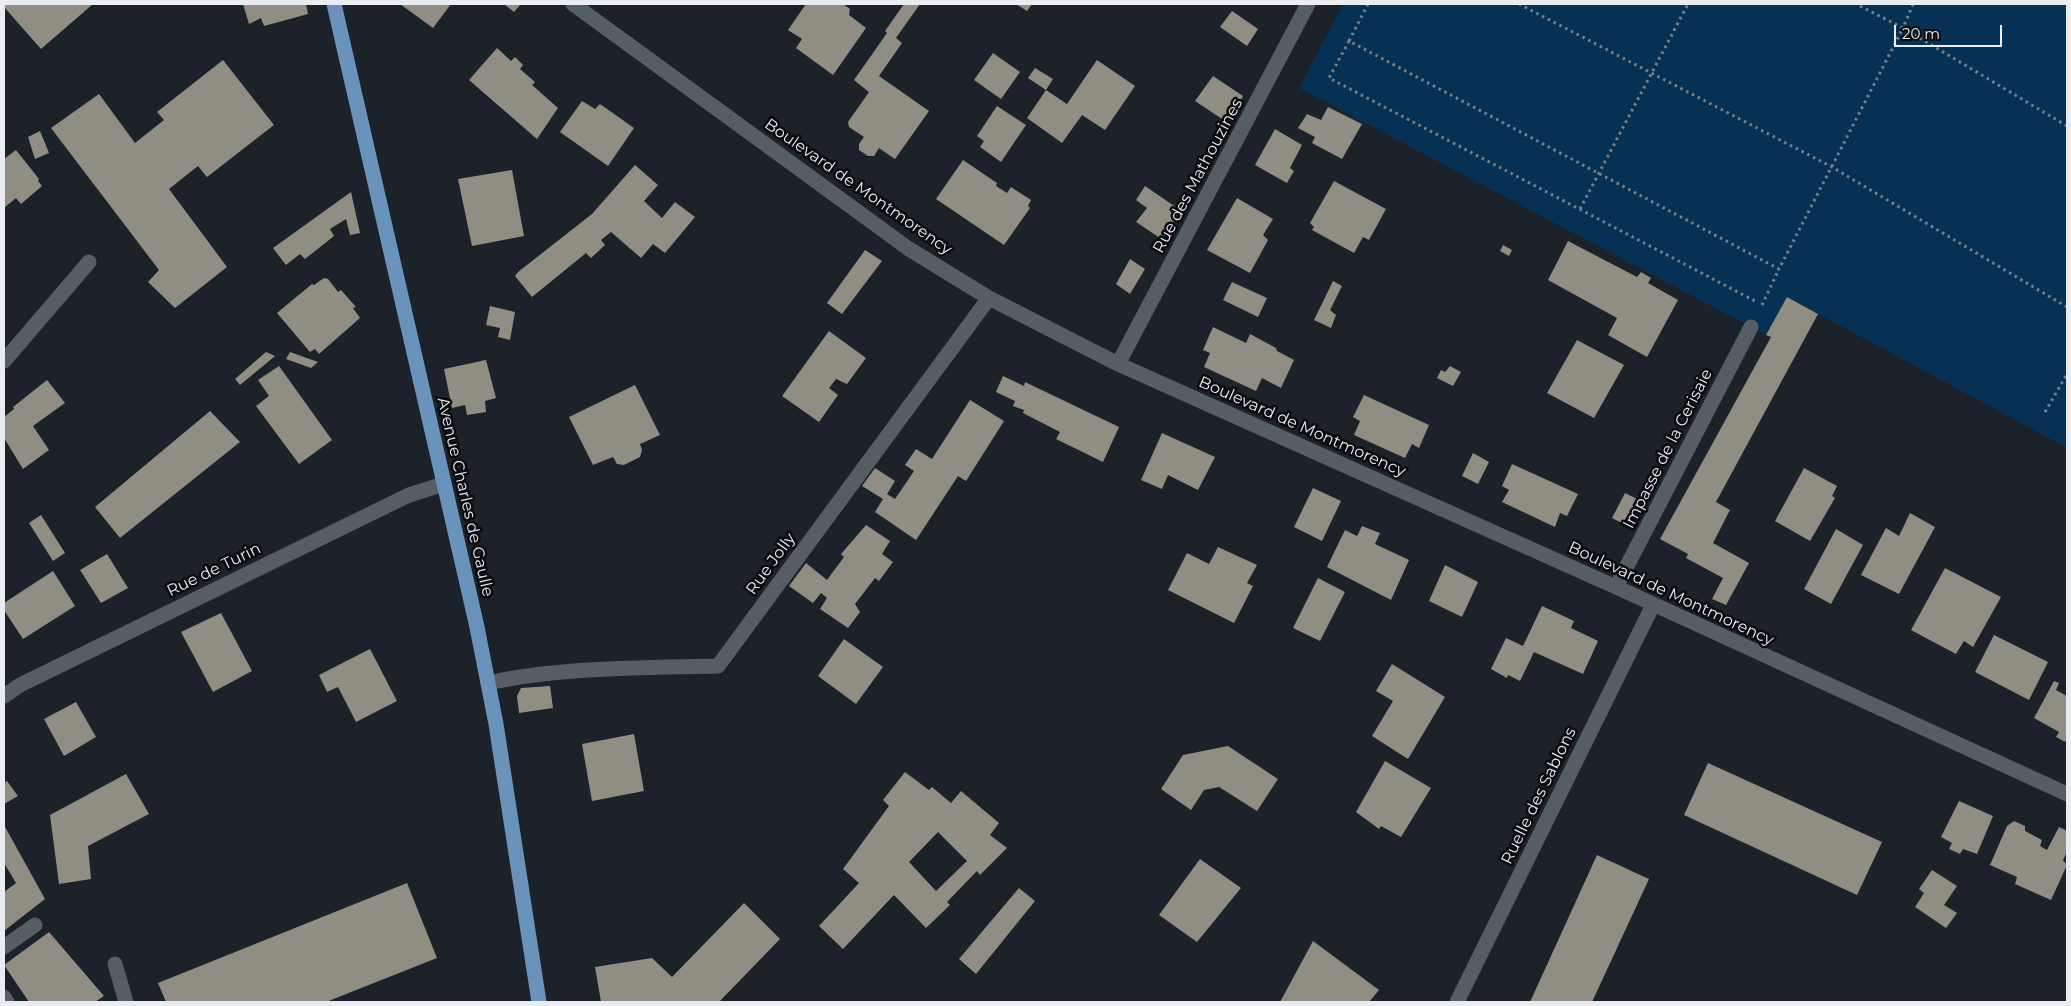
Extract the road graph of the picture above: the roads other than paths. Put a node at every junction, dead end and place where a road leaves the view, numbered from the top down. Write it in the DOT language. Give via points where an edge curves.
graph roads {
  1 [pos="334,4"];
  2 [pos="573,4"];
  3 [pos="1308,4"];
  4 [pos="89,262"];
  5 [pos="989,298"];
  6 [pos="1751,327"];
  7 [pos="4,361"];
  8 [pos="1118,364"];
  9 [pos="444,484"];
  10 [pos="1616,587"];
  11 [pos="1653,605"];
  12 [pos="488,683"];
  13 [pos="4,696"];
  14 [pos="2067,794"];
  15 [pos="35,925"];
  16 [pos="4,947"];
  17 [pos="115,964"];
  18 [pos="4,998"];
  19 [pos="7,1002"];
  20 [pos="126,1002"];
  21 [pos="539,1002"];
  22 [pos="1457,1002"];
  1 -- 9 [label="main road, Avenue Charles de Gaulle"];
  2 -- 5 [label="street, Boulevard de Montmorency" via="909,249"];
  3 -- 8 [label="street, Rue des Mathouzines"];
  4 -- 7 [label="street"];
  5 -- 8 [label="street, Boulevard de Montmorency"];
  5 -- 12 [label="street, Rue Jolly" via="718,666 613,669"];
  6 -- 10 [label="street, Impasse de la Cerisaie"];
  8 -- 10 [label="street, Boulevard de Montmorency"];
  9 -- 12 [label="main road, Avenue Charles de Gaulle"];
  9 -- 13 [label="street, Rue de Turin" via="409,495 20,685"];
  10 -- 11 [label="street, Boulevard de Montmorency"];
  11 -- 14 [label="street, Boulevard de Montmorency"];
  11 -- 22 [label="street, Ruelle des Sablons"];
  12 -- 21 [label="main road, Avenue Charles de Gaulle"];
  15 -- 16 [label="street"];
  17 -- 20 [label="street"];
  18 -- 19 [label="street"];
}
